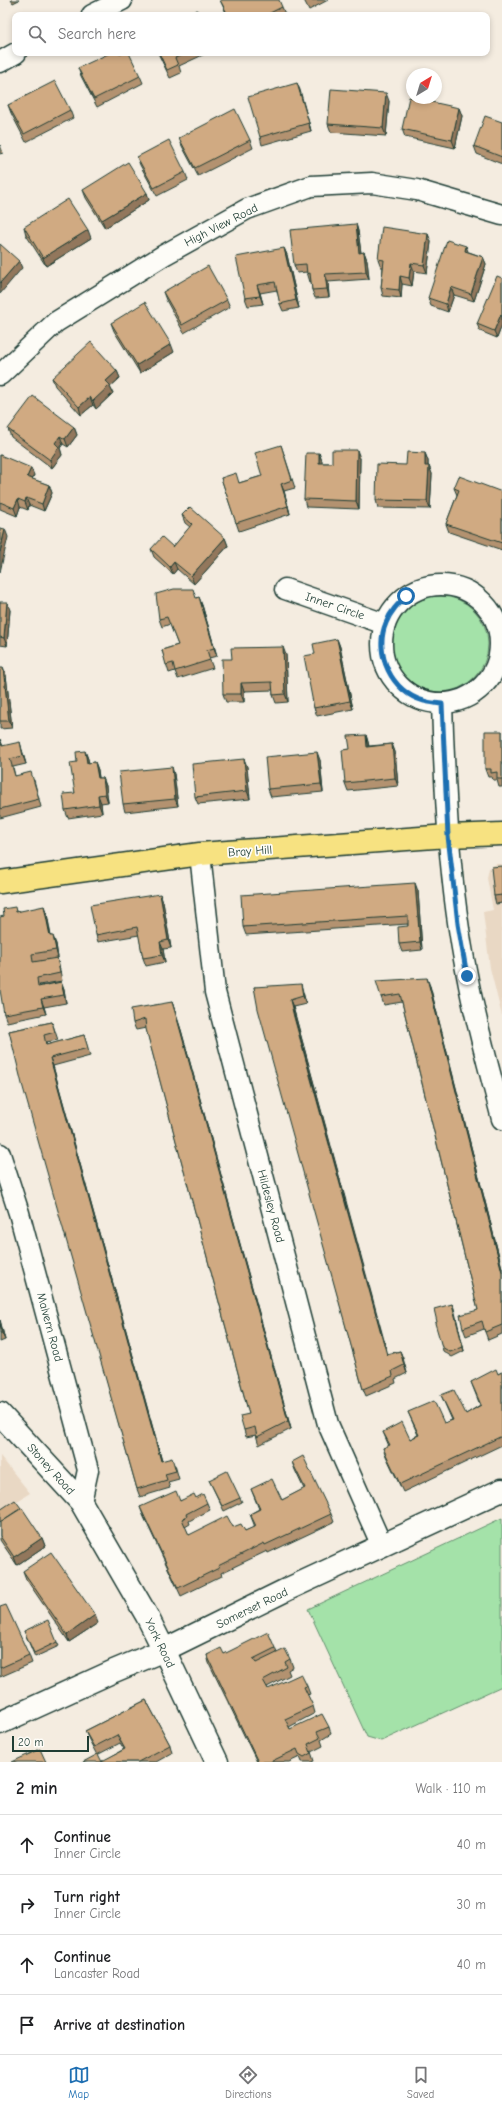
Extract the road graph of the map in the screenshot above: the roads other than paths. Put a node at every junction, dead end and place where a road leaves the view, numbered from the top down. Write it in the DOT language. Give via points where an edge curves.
graph roads {
  1 [pos="122,0"];
  2 [pos="98,12"];
  3 [pos="12,55"];
  4 [pos="0,62"];
  5 [pos="502,215"];
  6 [pos="0,376"];
  7 [pos="285,589"];
  8 [pos="385,624"];
  9 [pos="442,704"];
  10 [pos="502,834"];
  11 [pos="448,836"];
  12 [pos="200,854"];
  13 [pos="0,882"];
  14 [pos="502,1119"];
  15 [pos="0,1154"];
  16 [pos="0,1414"];
  17 [pos="502,1490"];
  18 [pos="81,1502"];
  19 [pos="97,1528"];
  20 [pos="382,1546"];
  21 [pos="164,1650"];
  22 [pos="0,1723"];
  23 [pos="217,1762"];
  1 -- 2 [label="street"];
  3 -- 4 [label="street"];
  5 -- 6 [label="street, High View Road" via="417,190 380,184 311,186 247,209 164,255 56,322"];
  7 -- 8 [label="street, Inner Circle"];
  8 -- 9 [label="street" via="381,642 384,661 392,679 406,692 423,701"];
  8 -- 9 [label="street" via="393,608 406,596 421,588 438,584 455,586 471,592 485,603 494,617 500,634 501,651 496,668 488,682 475,694 459,701"];
  9 -- 11 [label="street"];
  10 -- 11 [label="highway, Bray Hill"];
  11 -- 12 [label="highway, Bray Hill"];
  11 -- 14 [label="street" via="467,976"];
  12 -- 13 [label="highway, Bray Hill"];
  12 -- 20 [label="street, Hildesley Road" via="215,992 328,1424"];
  15 -- 18 [label="street, Malvern Road" via="19,1213 88,1470"];
  16 -- 18 [label="main road, Stoney Road"];
  17 -- 20 [label="main road, Somerset Road"];
  18 -- 19 [label="main road, Stoney Road"];
  19 -- 21 [label="main road, York Road"];
  20 -- 21 [label="main road, Somerset Road"];
  21 -- 22 [label="main road, Somerset Road"];
  21 -- 23 [label="main road, York Road"];
}
